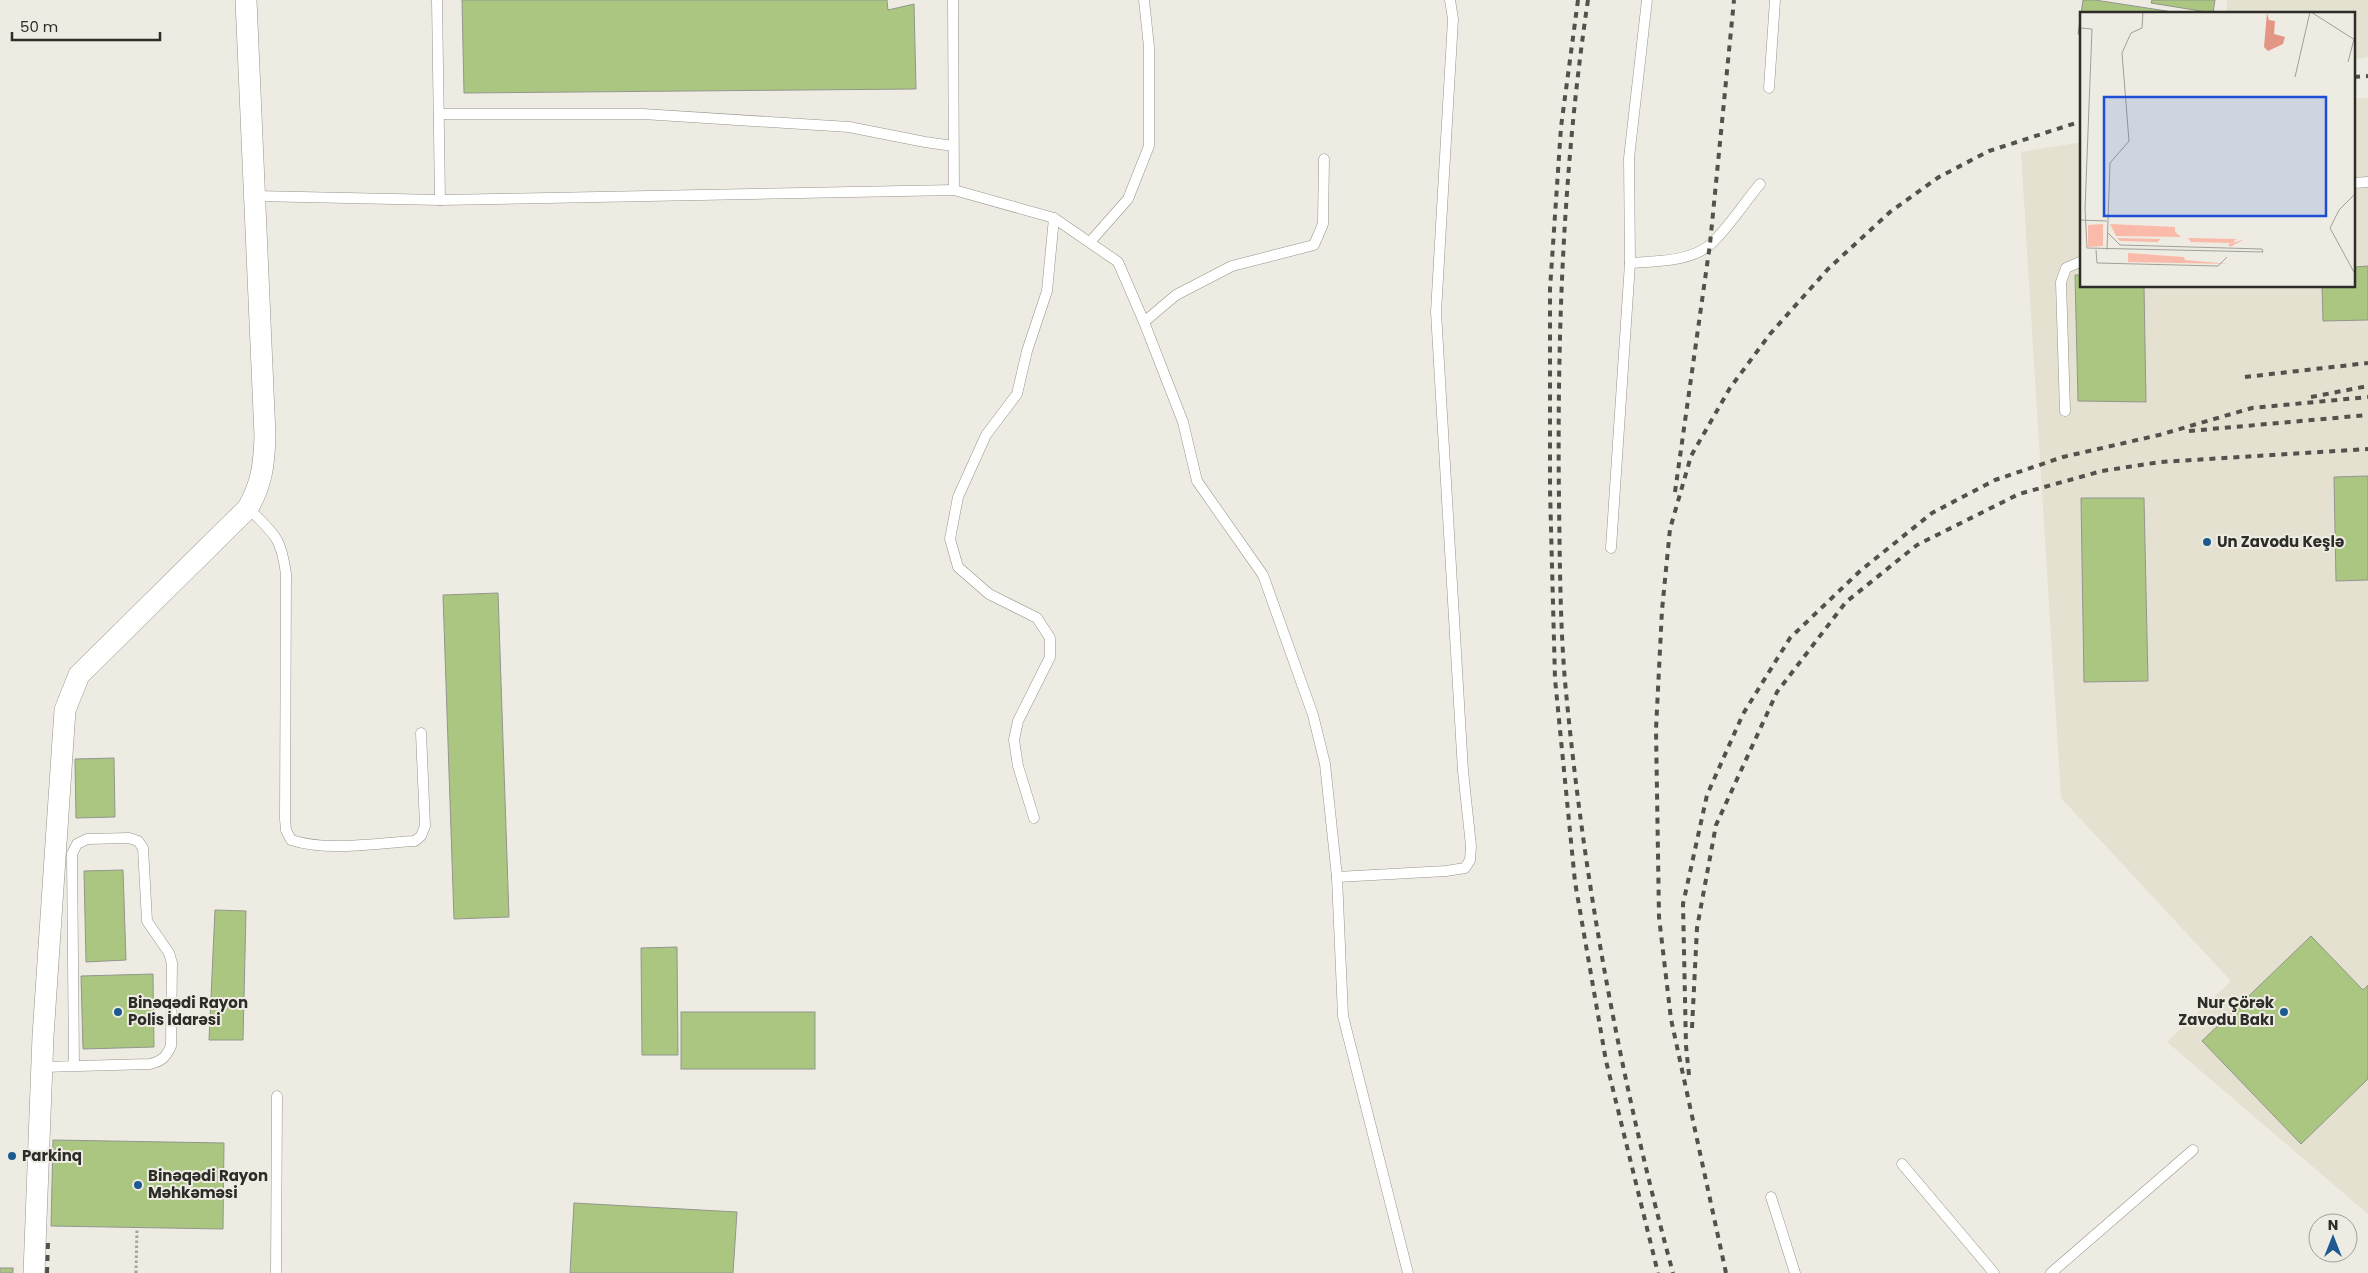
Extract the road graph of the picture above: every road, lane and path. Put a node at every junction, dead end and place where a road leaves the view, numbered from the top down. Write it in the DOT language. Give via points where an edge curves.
graph roads {
  1 [pos="246,0"];
  2 [pos="437,0"];
  3 [pos="953,0"];
  4 [pos="1144,0"];
  5 [pos="1450,0"];
  6 [pos="1647,0"];
  7 [pos="1775,0"];
  8 [pos="1769,88"];
  9 [pos="439,114"];
  10 [pos="954,146"];
  11 [pos="1324,159"];
  12 [pos="1760,184"];
  13 [pos="954,190"];
  14 [pos="255,196"];
  15 [pos="440,200"];
  16 [pos="1054,218"];
  17 [pos="1090,242"];
  18 [pos="2080,262"];
  19 [pos="1630,263"];
  20 [pos="1144,322"];
  21 [pos="2064,411"];
  22 [pos="248,508"];
  23 [pos="1611,548"];
  24 [pos="421,733"];
  25 [pos="1034,818"];
  26 [pos="1337,876"];
  27 [pos="74,1066"];
  28 [pos="42,1067"];
  29 [pos="277,1096"];
  30 [pos="2193,1150"];
  31 [pos="1902,1164"];
  32 [pos="1771,1197"];
  33 [pos="137,1228"];
  34 [pos="34,1273"];
  35 [pos="136,1273"];
  36 [pos="276,1273"];
  37 [pos="1408,1273"];
  38 [pos="1795,1273"];
  39 [pos="1994,1273"];
  40 [pos="2051,1273"];
  1 -- 14 [label="street"];
  2 -- 9 [label="lane"];
  3 -- 10 [label="lane"];
  4 -- 17 [label="lane" via="1149,47 1149,146 1128,199"];
  5 -- 26 [label="lane" via="1453,19 1436,312 1470,860 1465,868 1446,871"];
  6 -- 19 [label="lane" via="1629,158"];
  7 -- 8 [label="lane"];
  9 -- 10 [label="lane" via="643,114 829,125"];
  9 -- 15 [label="lane"];
  10 -- 13 [label="lane"];
  11 -- 20 [label="lane" via="1323,224 1314,245 1232,266 1176,295"];
  12 -- 19 [label="lane" via="1710,244 1685,255"];
  13 -- 15 [label="lane"];
  13 -- 16 [label="lane"];
  14 -- 15 [label="lane"];
  14 -- 22 [label="street" via="265,436 263,470 258,491"];
  16 -- 17 [label="lane"];
  16 -- 25 [label="lane" via="1047,291 1016,394 986,434 958,496 950,539 958,567 989,594 1037,618 1050,638 1050,657 1018,721 1014,740 1018,766"];
  17 -- 20 [label="lane" via="1118,262"];
  18 -- 21 [label="lane" via="2066,268 2061,282"];
  19 -- 23 [label="lane"];
  20 -- 26 [label="lane" via="1183,422 1196,481 1263,575 1288,640 1314,715 1325,764"];
  22 -- 24 [label="lane" via="278,538 285,567 285,819 291,840 309,846 414,841 421,836 425,826"];
  22 -- 28 [label="street" via="90,663 79,675 69,696 62,730"];
  26 -- 37 [label="lane" via="1343,1016"];
  27 -- 27 [label="lane" via="72,854 77,844 87,839 129,838 138,841 143,848 147,921 169,953 172,963 171,1046 160,1062"];
  27 -- 28 [label="lane"];
  28 -- 34 [label="street"];
  29 -- 36 [label="lane"];
  30 -- 40 [label="lane"];
  31 -- 39 [label="lane"];
  32 -- 38 [label="lane"];
  33 -- 35 [label="path"];
}
